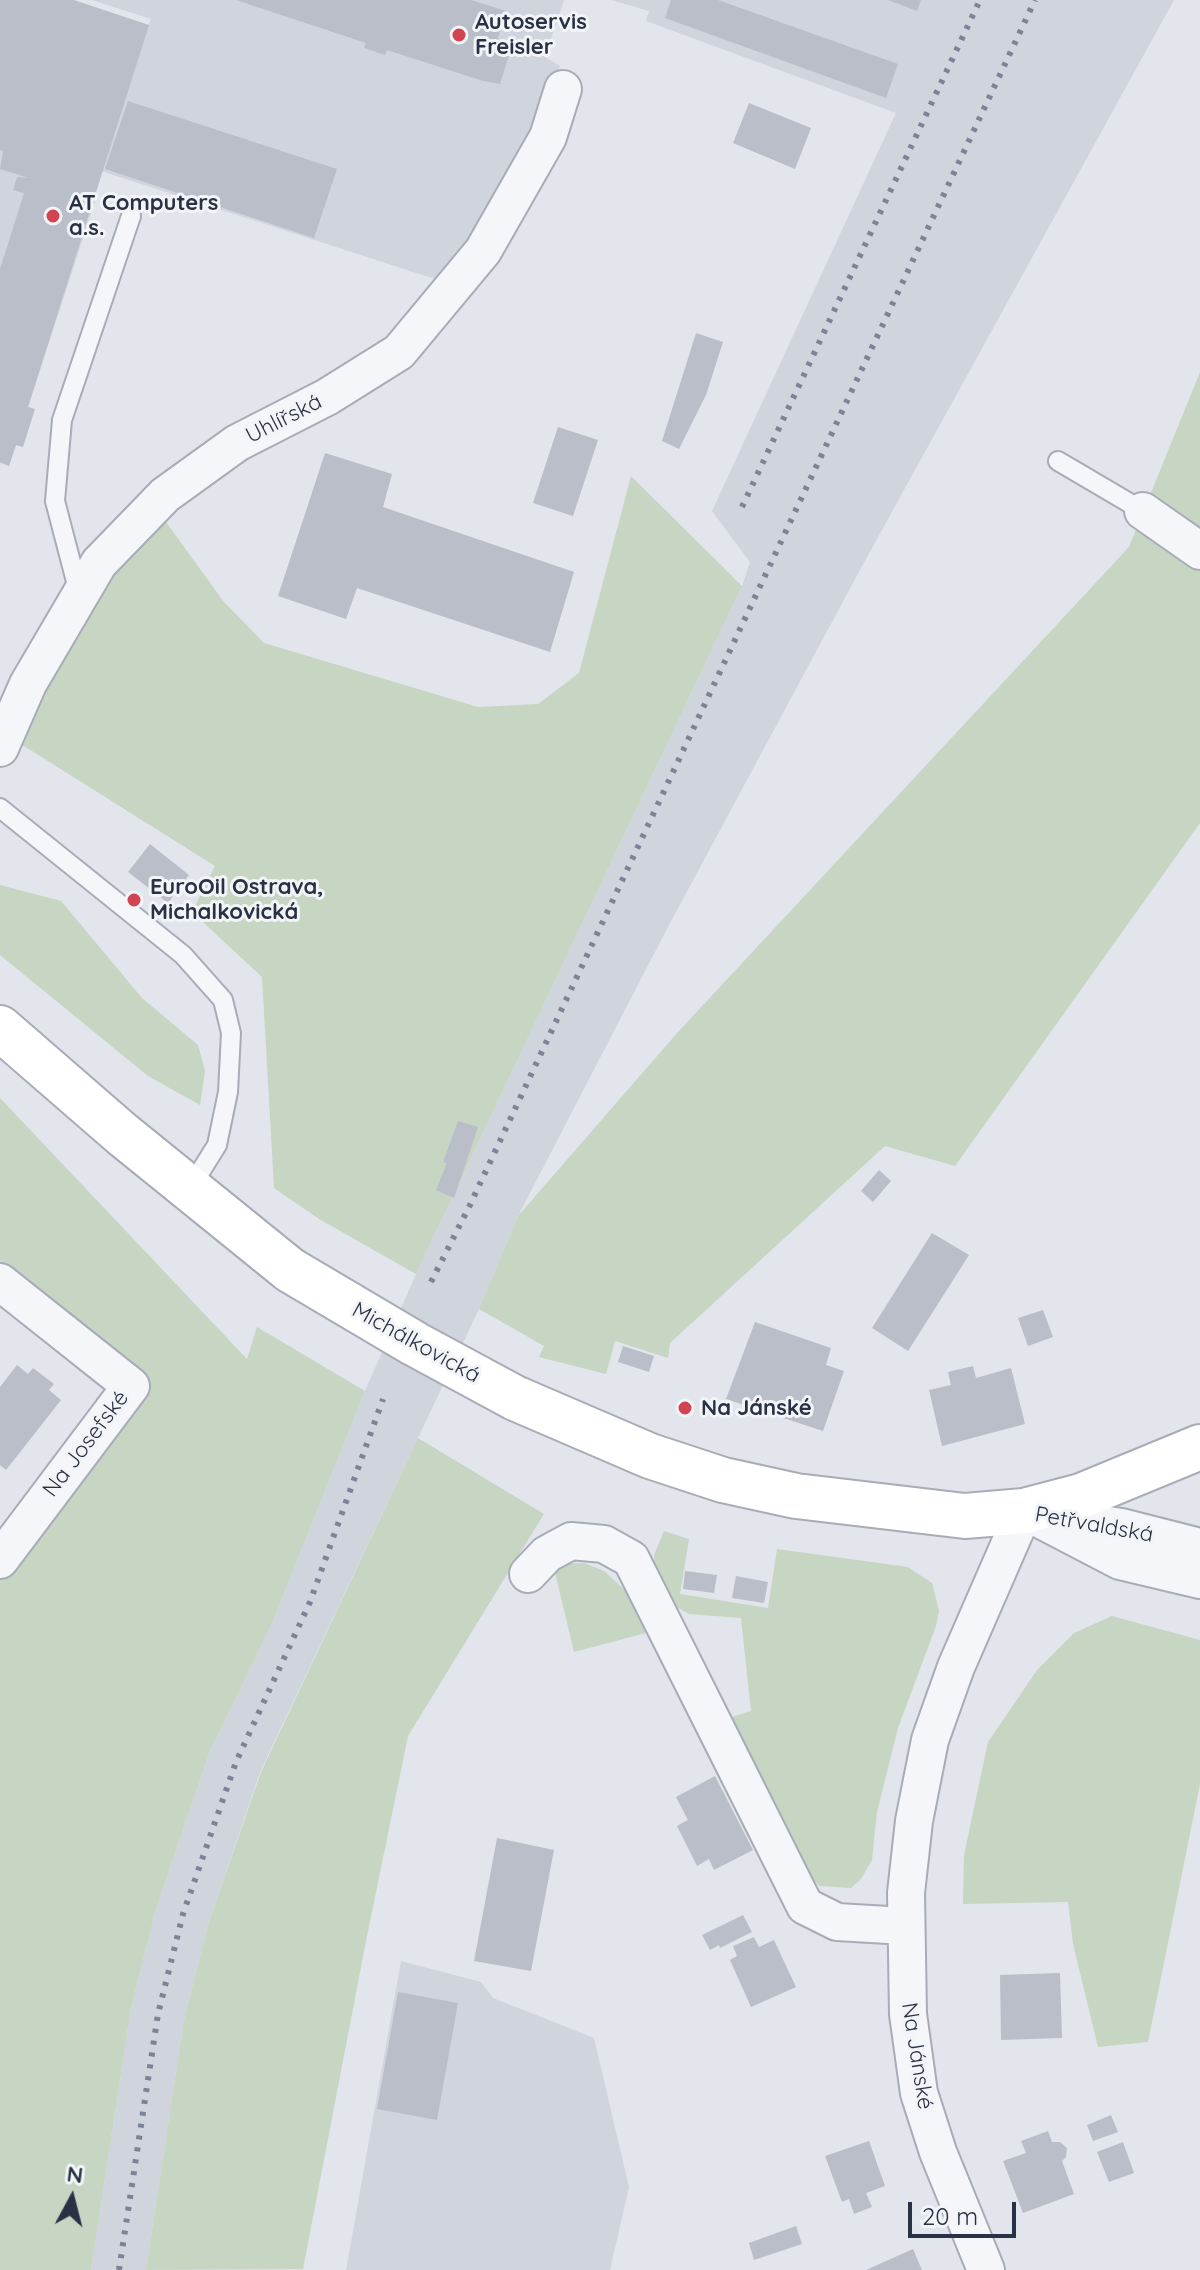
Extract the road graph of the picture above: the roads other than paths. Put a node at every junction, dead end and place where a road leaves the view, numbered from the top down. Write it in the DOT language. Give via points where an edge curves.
graph roads {
  1 [pos="563,89"];
  2 [pos="131,216"];
  3 [pos="1058,461"];
  4 [pos="1143,511"];
  5 [pos="1200,551"];
  6 [pos="80,596"];
  7 [pos="0,748"];
  8 [pos="0,808"];
  9 [pos="0,1028"];
  10 [pos="189,1190"];
  11 [pos="0,1282"];
  12 [pos="1200,1447"];
  13 [pos="1024,1511"];
  14 [pos="1200,1547"];
  15 [pos="0,1560"];
  16 [pos="528,1574"];
  17 [pos="1200,1580"];
  18 [pos="905,1926"];
  19 [pos="986,2270"];
  1 -- 6 [label="street, Uhlířská" via="548,137 483,251 399,352 237,443 165,495 99,563"];
  2 -- 6 [label="lane" via="62,420 55,501"];
  3 -- 4 [label="lane"];
  4 -- 5 [label="street"];
  6 -- 7 [label="street, Uhlířská" via="28,684"];
  8 -- 10 [label="lane" via="183,955 223,1000 231,1033 228,1092 217,1145"];
  9 -- 10 [label="street, Michálkovická"];
  10 -- 13 [label="street, Michálkovická, bridge" via="290,1270 415,1344 515,1398 650,1456 796,1496 965,1516"];
  11 -- 15 [label="street, Na Josefské" via="131,1386"];
  12 -- 13 [label="street, Michálkovická" via="1081,1496"];
  13 -- 14 [label="street, Petřvaldská"];
  13 -- 17 [label="street, Petřvaldská" via="1120,1561"];
  13 -- 18 [label="street, Na Jánské" via="930,1740 914,1821"];
  16 -- 18 [label="street" via="547,1554 571,1541 604,1544 631,1559 805,1906 837,1922"];
  18 -- 19 [label="street, Na Jánské" via="908,2014 919,2093"];
}
